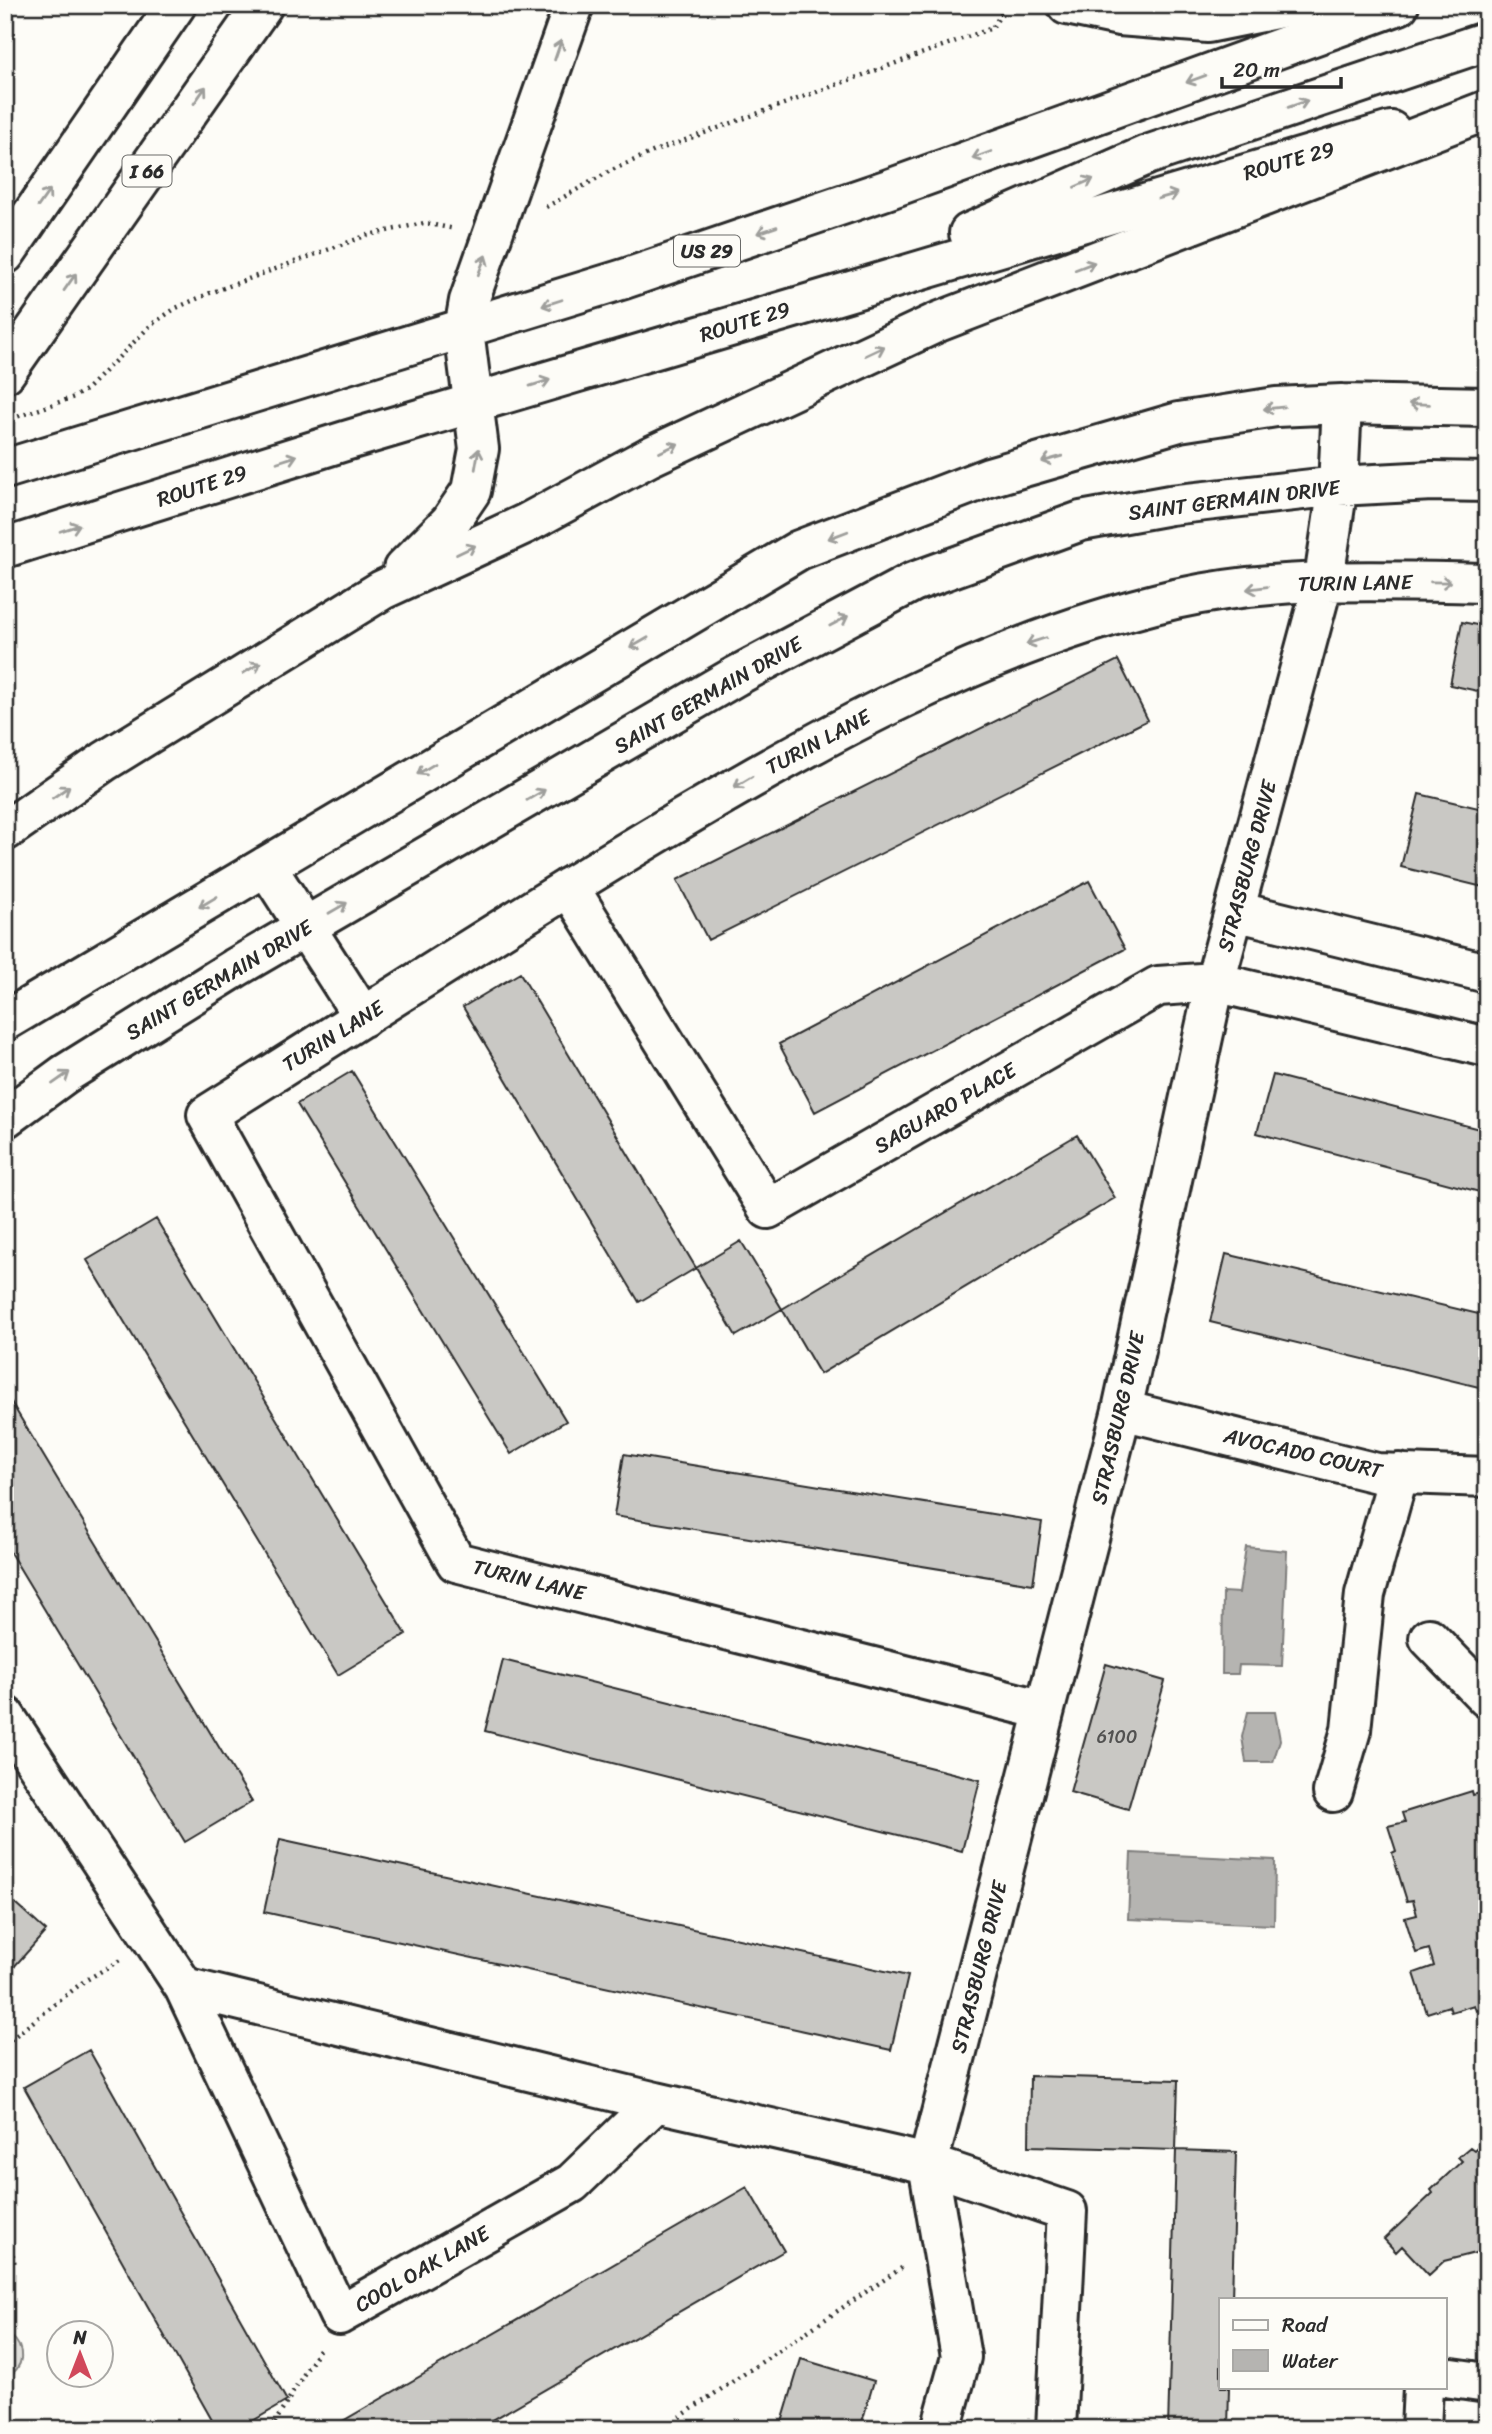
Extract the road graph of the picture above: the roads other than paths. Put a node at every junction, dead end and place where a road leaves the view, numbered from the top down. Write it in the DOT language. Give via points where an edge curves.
graph roads {
  1 [pos="176,5"];
  2 [pos="263,5"];
  3 [pos="574,5"];
  4 [pos="1067,5"];
  5 [pos="1296,5"];
  6 [pos="1399,5"];
  7 [pos="1487,41"];
  8 [pos="1487,103"];
  9 [pos="1487,110"];
  10 [pos="5,254"];
  11 [pos="820,299"];
  12 [pos="464,330"];
  13 [pos="5,373"];
  14 [pos="474,403"];
  15 [pos="1342,404"];
  16 [pos="1487,407"];
  17 [pos="5,469"];
  18 [pos="1487,482"];
  19 [pos="1338,486"];
  20 [pos="5,548"];
  21 [pos="1324,579"];
  22 [pos="1487,583"];
  23 [pos="382,590"];
  24 [pos="5,831"];
  25 [pos="266,866"];
  26 [pos="569,887"];
  27 [pos="1235,911"];
  28 [pos="306,927"];
  29 [pos="1487,973"];
  30 [pos="1215,982"];
  31 [pos="363,1017"];
  32 [pos="5,1021"];
  33 [pos="1487,1047"];
  34 [pos="5,1118"];
  35 [pos="1122,1410"];
  36 [pos="1399,1473"];
  37 [pos="1487,1477"];
  38 [pos="1429,1638"];
  39 [pos="1487,1698"];
  40 [pos="1044,1710"];
  41 [pos="8,1727"];
  42 [pos="1334,1792"];
  43 [pos="184,1987"];
  44 [pos="656,2102"];
  45 [pos="928,2164"];
  46 [pos="1446,2377"];
  47 [pos="1487,2383"];
  48 [pos="1423,2388"];
  49 [pos="941,2429"];
  50 [pos="1056,2429"];
  51 [pos="1421,2429"];
  10 -- 1 [label="main road, one-way"];
  13 -- 2 [label="main road, I 66, one-way"];
  12 -- 3 [label="main road, one-way" via="469,300"];
  4 -- 5 [label="main road" via="1119,16 1208,23"];
  6 -- 12 [label="main road, US 29, one-way" via="889,188"];
  11 -- 7 [label="main road, one-way" via="1147,155"];
  11 -- 8 [label="main road, ROUTE 29, one-way"];
  23 -- 9 [label="main road, one-way" via="527,523 649,457 938,322"];
  14 -- 11 [label="main road, ROUTE 29, one-way"];
  12 -- 14 [label="main road"];
  12 -- 17 [label="main road, US 29"];
  20 -- 14 [label="main road, ROUTE 29, one-way"];
  23 -- 14 [label="main road, one-way" via="450,522 471,491 479,449"];
  16 -- 15 [label="main road, one-way"];
  15 -- 19 [label="main road, STRASBURG DRIVE"];
  15 -- 25 [label="main road, one-way" via="1276,407 1179,422 989,477 799,550"];
  18 -- 19 [label="main road, SAINT GERMAIN DRIVE"];
  19 -- 21 [label="main road, STRASBURG DRIVE"];
  28 -- 19 [label="main road, SAINT GERMAIN DRIVE, one-way" via="736,676 914,582 1082,521 1170,505"];
  21 -- 22 [label="main road, TURIN LANE, one-way"];
  21 -- 26 [label="main road, TURIN LANE, one-way" via="1177,599 1030,642 788,756"];
  21 -- 27 [label="main road, STRASBURG DRIVE"];
  24 -- 23 [label="main road, one-way" via="104,761"];
  25 -- 28 [label="main road"];
  25 -- 32 [label="main road, one-way"];
  26 -- 30 [label="main road, SAGUARO PLACE" via="768,1209 1158,986"];
  26 -- 31 [label="main road, TURIN LANE"];
  27 -- 29 [label="main road"];
  27 -- 30 [label="main road, STRASBURG DRIVE"];
  28 -- 31 [label="main road"];
  34 -- 28 [label="main road, SAINT GERMAIN DRIVE, one-way" via="65,1074"];
  30 -- 33 [label="main road, SAGUARO PLACE"];
  30 -- 35 [label="main road, STRASBURG DRIVE"];
  31 -- 40 [label="main road, TURIN LANE" via="207,1115 456,1562"];
  35 -- 36 [label="main road, AVOCADO COURT" via="1377,1473"];
  35 -- 40 [label="main road, STRASBURG DRIVE"];
  36 -- 37 [label="main road, AVOCADO COURT"];
  36 -- 42 [label="main road" via="1365,1594 1352,1730"];
  38 -- 39 [label="main road"];
  40 -- 45 [label="main road, STRASBURG DRIVE"];
  41 -- 43 [label="main road, COOL OAK LANE"];
  43 -- 44 [label="main road"];
  43 -- 44 [label="main road, COOL OAK LANE" via="340,2315 572,2183"];
  44 -- 45 [label="main road"];
  45 -- 49 [label="main road, STRASBURG DRIVE" via="961,2357"];
  45 -- 50 [label="main road" via="1066,2211"];
  46 -- 47 [label="main road"];
  48 -- 51 [label="main road"];
}
